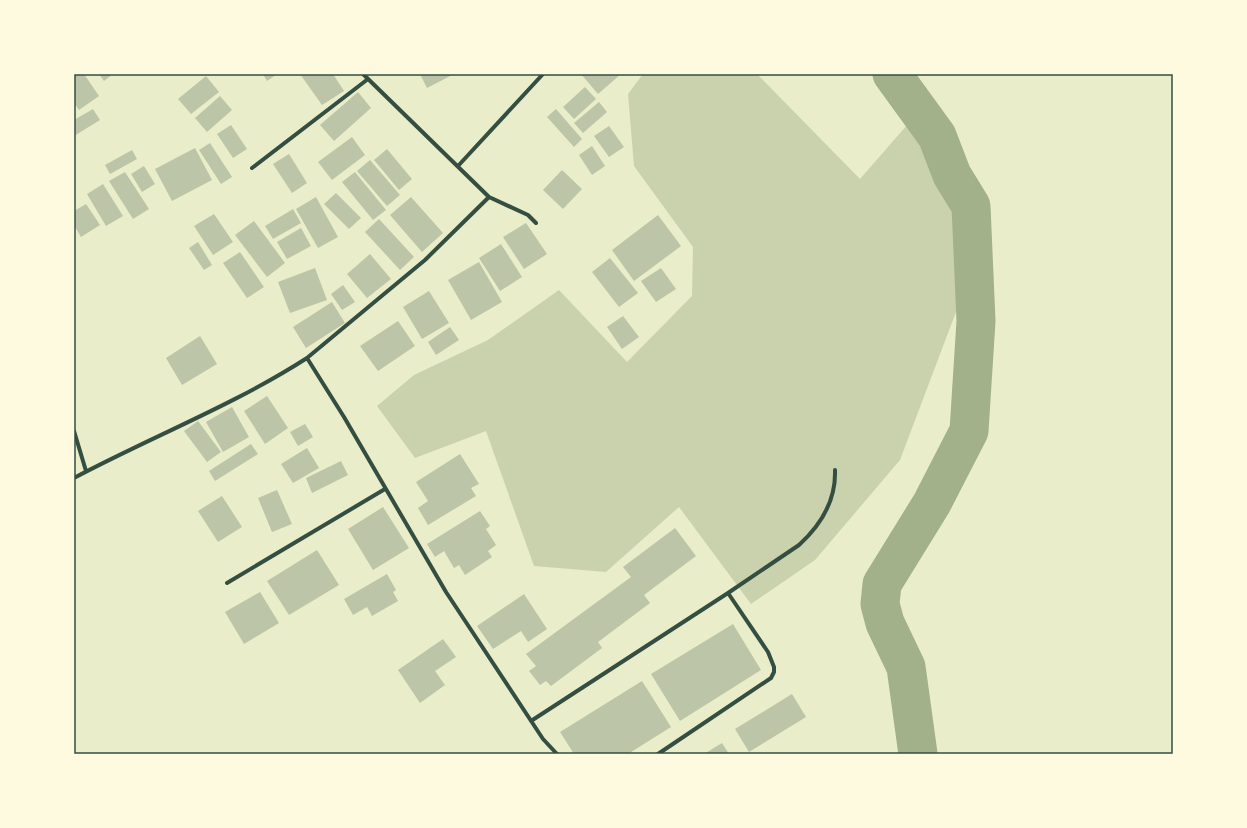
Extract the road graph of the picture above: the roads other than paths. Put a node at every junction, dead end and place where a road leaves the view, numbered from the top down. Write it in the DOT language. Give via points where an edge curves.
graph roads {
  1 [pos="363,74"];
  2 [pos="543,74"];
  3 [pos="368,79"];
  4 [pos="458,166"];
  5 [pos="252,168"];
  6 [pos="489,197"];
  7 [pos="536,223"];
  8 [pos="307,358"];
  9 [pos="74,431"];
  10 [pos="835,470"];
  11 [pos="86,471"];
  12 [pos="74,478"];
  13 [pos="385,489"];
  14 [pos="227,583"];
  15 [pos="728,593"];
  16 [pos="531,721"];
  17 [pos="556,754"];
  18 [pos="658,754"];
  1 -- 3 [label="street"];
  2 -- 4 [label="street"];
  3 -- 4 [label="street"];
  3 -- 5 [label="street"];
  4 -- 6 [label="street"];
  6 -- 7 [label="street" via="528,215"];
  6 -- 8 [label="street" via="426,260"];
  8 -- 11 [label="street" via="284,373 161,436"];
  8 -- 13 [label="street"];
  9 -- 11 [label="street"];
  10 -- 15 [label="street" via="831,499 810,535"];
  11 -- 12 [label="street"];
  13 -- 14 [label="street"];
  13 -- 16 [label="street" via="446,592"];
  15 -- 16 [label="street"];
  15 -- 18 [label="street" via="768,652 774,667 773,676"];
  16 -- 17 [label="street"];
}
